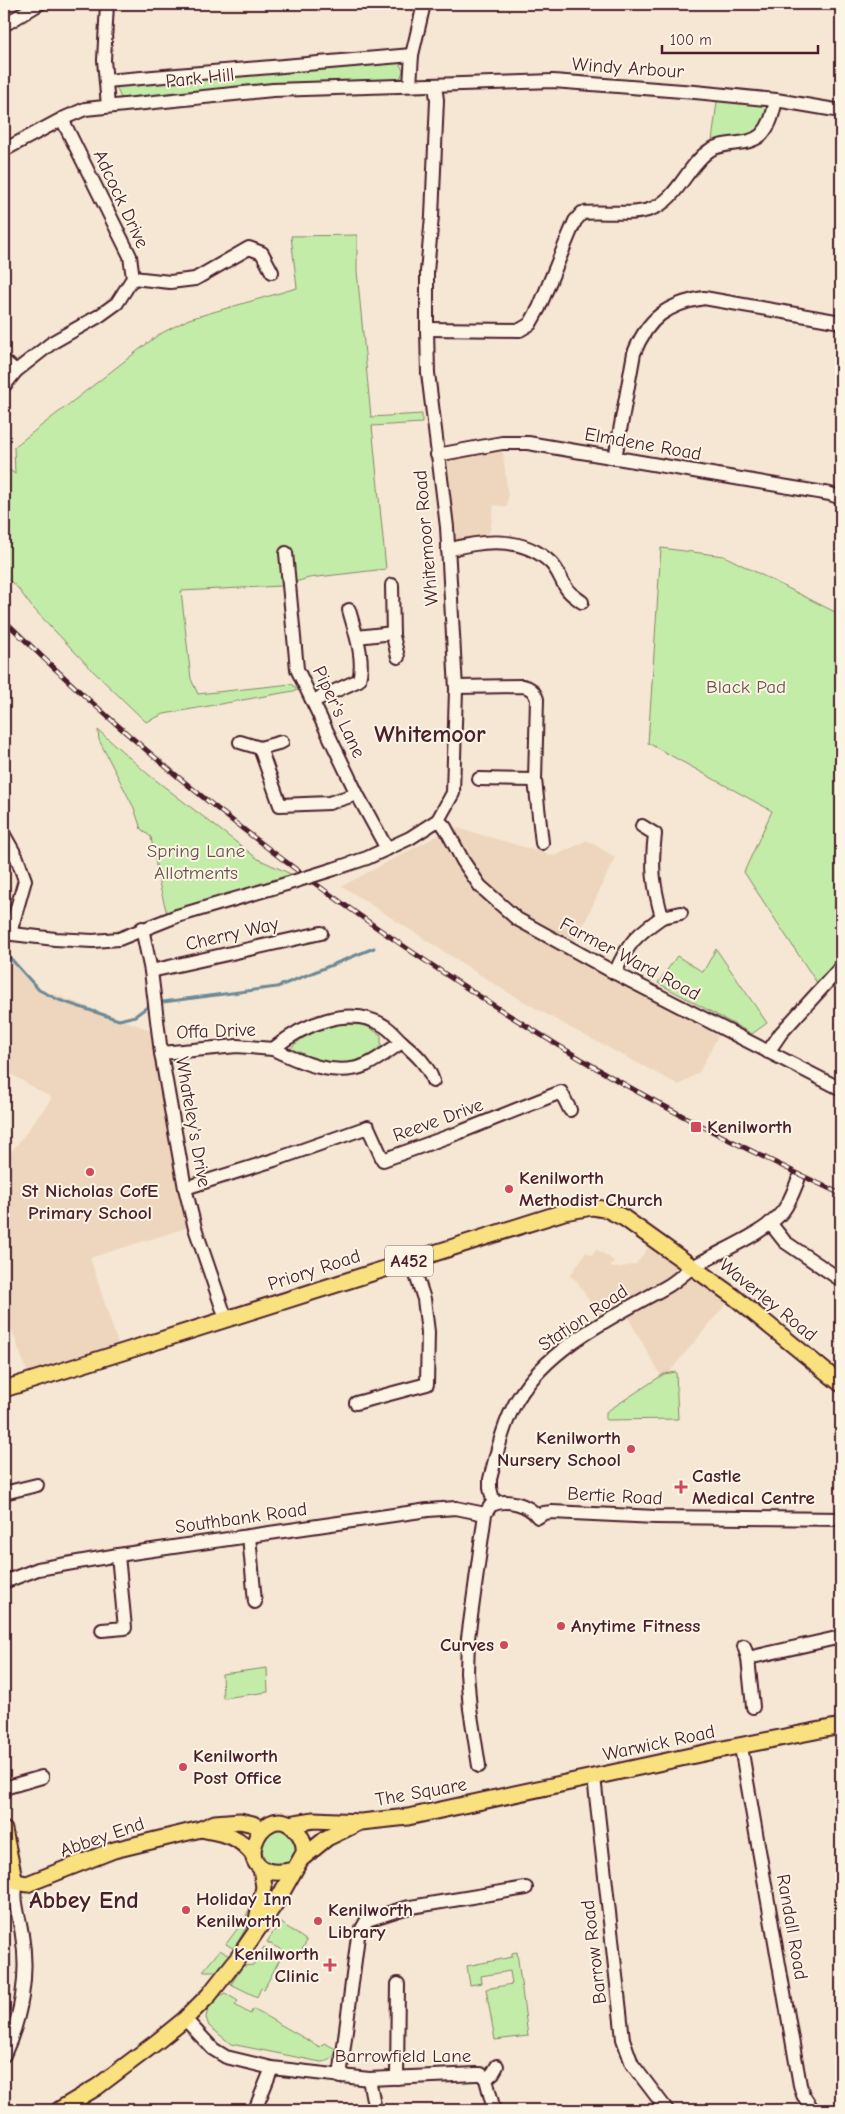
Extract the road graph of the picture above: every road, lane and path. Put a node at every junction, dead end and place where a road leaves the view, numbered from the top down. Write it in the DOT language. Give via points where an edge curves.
graph roads {
  1 [pos="39,4"];
  2 [pos="107,4"];
  3 [pos="424,4"];
  4 [pos="4,25"];
  5 [pos="412,55"];
  6 [pos="106,81"];
  7 [pos="410,85"];
  8 [pos="435,85"];
  9 [pos="776,100"];
  10 [pos="108,106"];
  11 [pos="841,111"];
  12 [pos="62,119"];
  13 [pos="4,150"];
  14 [pos="272,272"];
  15 [pos="133,278"];
  16 [pos="841,322"];
  17 [pos="427,329"];
  18 [pos="4,361"];
  19 [pos="16,371"];
  20 [pos="4,386"];
  21 [pos="437,456"];
  22 [pos="615,458"];
  23 [pos="841,498"];
  24 [pos="448,550"];
  25 [pos="286,553"];
  26 [pos="392,585"];
  27 [pos="582,602"];
  28 [pos="349,610"];
  29 [pos="393,633"];
  30 [pos="357,637"];
  31 [pos="398,657"];
  32 [pos="456,687"];
  33 [pos="313,701"];
  34 [pos="240,742"];
  35 [pos="282,742"];
  36 [pos="260,748"];
  37 [pos="479,779"];
  38 [pos="535,780"];
  39 [pos="357,794"];
  40 [pos="438,820"];
  41 [pos="642,826"];
  42 [pos="4,835"];
  43 [pos="542,843"];
  44 [pos="387,849"];
  45 [pos="681,913"];
  46 [pos="662,917"];
  47 [pos="142,928"];
  48 [pos="7,933"];
  49 [pos="321,933"];
  50 [pos="841,967"];
  51 [pos="151,971"];
  52 [pos="615,973"];
  53 [pos="402,1042"];
  54 [pos="272,1049"];
  55 [pos="768,1052"];
  56 [pos="161,1053"];
  57 [pos="433,1082"];
  58 [pos="841,1089"];
  59 [pos="570,1110"];
  60 [pos="798,1180"];
  61 [pos="185,1188"];
  62 [pos="770,1223"];
  63 [pos="411,1260"];
  64 [pos="693,1266"];
  65 [pos="841,1280"];
  66 [pos="226,1319"];
  67 [pos="841,1384"];
  68 [pos="4,1388"];
  69 [pos="356,1403"];
  70 [pos="37,1485"];
  71 [pos="4,1493"];
  72 [pos="494,1504"];
  73 [pos="485,1514"];
  74 [pos="841,1519"];
  75 [pos="248,1536"];
  76 [pos="118,1555"];
  77 [pos="4,1582"];
  78 [pos="255,1602"];
  79 [pos="102,1630"];
  80 [pos="841,1637"];
  81 [pos="753,1707"];
  82 [pos="841,1726"];
  83 [pos="742,1746"];
  84 [pos="479,1766"];
  85 [pos="42,1777"];
  86 [pos="594,1777"];
  87 [pos="4,1788"];
  88 [pos="486,1801"];
  89 [pos="362,1822"];
  90 [pos="286,1823"];
  91 [pos="201,1829"];
  92 [pos="261,1829"];
  93 [pos="4,1830"];
  94 [pos="253,1854"];
  95 [pos="297,1865"];
  96 [pos="262,1868"];
  97 [pos="17,1882"];
  98 [pos="526,1888"];
  99 [pos="252,1935"];
  100 [pos="398,1984"];
  101 [pos="185,2020"];
  102 [pos="4,2055"];
  103 [pos="497,2066"];
  104 [pos="272,2068"];
  105 [pos="340,2077"];
  106 [pos="397,2078"];
  107 [pos="370,2079"];
  108 [pos="486,2079"];
  109 [pos="59,2110"];
  110 [pos="255,2110"];
  111 [pos="375,2110"];
  112 [pos="494,2110"];
  113 [pos="667,2110"];
  114 [pos="813,2110"];
  1 -- 4 [label="street"];
  2 -- 6 [label="street"];
  3 -- 5 [label="street"];
  5 -- 6 [label="street, Park Hill"];
  5 -- 7 [label="street"];
  6 -- 10 [label="street"];
  7 -- 8 [label="street, Windy Arbour"];
  7 -- 10 [label="street, Park Hill" via="273,90"];
  8 -- 9 [label="street, Windy Arbour" via="554,81"];
  8 -- 17 [label="street, Whitemoor Road"];
  9 -- 11 [label="street, Windy Arbour"];
  9 -- 17 [label="street" via="770,125 760,136 750,141 723,144 701,157 662,205 649,210 582,213 575,221 530,324 520,330"];
  10 -- 12 [label="street, Park Hill" via="85,109"];
  12 -- 13 [label="street, Park Hill"];
  12 -- 15 [label="street, Adcock Drive" via="130,256"];
  14 -- 15 [label="street" via="262,253 249,248 195,279 170,282"];
  15 -- 19 [label="street, Adcock Drive" via="117,303 53,342"];
  16 -- 22 [label="street" via="704,298 669,308 654,320 634,353"];
  17 -- 21 [label="street, Whitemoor Road"];
  18 -- 19 [label="street"];
  19 -- 20 [label="street, Adcock Drive"];
  21 -- 22 [label="street, Elmdene Road" via="502,443"];
  21 -- 24 [label="street, Whitemoor Road"];
  22 -- 23 [label="street, Elmdene Road"];
  24 -- 27 [label="street" via="506,542 525,546 552,563 567,589"];
  24 -- 32 [label="street, Whitemoor Road"];
  25 -- 33 [label="street, Piper's Lane" via="297,669"];
  26 -- 29 [label="street"];
  28 -- 30 [label="street"];
  29 -- 30 [label="street"];
  29 -- 31 [label="street"];
  30 -- 33 [label="street" via="362,669 359,680"];
  32 -- 38 [label="street" via="523,686 534,692 537,699"];
  32 -- 40 [label="street, Whitemoor Road" via="453,793"];
  33 -- 39 [label="street, Piper's Lane"];
  34 -- 36 [label="street"];
  35 -- 36 [label="street"];
  36 -- 39 [label="street" via="274,808 328,803"];
  37 -- 38 [label="street"];
  38 -- 43 [label="street"];
  39 -- 44 [label="street, Piper's Lane"];
  40 -- 44 [label="street, Whitemoor Road"];
  40 -- 52 [label="street, Farmer Ward Road" via="480,886 501,906 524,923"];
  41 -- 46 [label="street" via="658,834 652,858 653,881"];
  42 -- 48 [label="street" via="25,880"];
  44 -- 47 [label="street, Whitemoor Road, bridge" via="334,869"];
  45 -- 46 [label="street"];
  46 -- 52 [label="street" via="624,950"];
  47 -- 48 [label="street, Whitemoor Road" via="118,939 93,941"];
  47 -- 51 [label="street, Whateley's Drive"];
  49 -- 51 [label="street, Cherry Way"];
  50 -- 55 [label="street" via="781,1033"];
  51 -- 56 [label="street, Whateley's Drive"];
  52 -- 55 [label="street, Farmer Ward Road"];
  53 -- 54 [label="street, Offa Drive" via="373,1061 352,1069 313,1066"];
  53 -- 54 [label="street, Offa Drive" via="384,1026 349,1017 312,1024"];
  53 -- 57 [label="street, Offa Drive" via="422,1061"];
  54 -- 56 [label="street, Offa Drive" via="237,1046"];
  55 -- 58 [label="street, Farmer Ward Road"];
  56 -- 61 [label="street, Whateley's Drive"];
  59 -- 61 [label="street, Reeve Drive" via="562,1092 383,1160 368,1127"];
  60 -- 62 [label="street, Station Road" via="783,1211"];
  61 -- 66 [label="street, Whateley's Drive"];
  62 -- 64 [label="street, Station Road"];
  62 -- 65 [label="street" via="785,1242"];
  63 -- 64 [label="main road, Priory Road / A452" via="564,1212 592,1207 608,1210"];
  63 -- 66 [label="main road, Priory Road / A452"];
  63 -- 69 [label="street" via="424,1299 428,1332 426,1384"];
  64 -- 67 [label="main road, Waverley Road / A452"];
  64 -- 72 [label="street, Station Road" via="679,1280 588,1332 530,1382 510,1413 497,1452 490,1488"];
  66 -- 68 [label="main road, Priory Road / A452"];
  70 -- 71 [label="street"];
  72 -- 73 [label="street"];
  72 -- 74 [label="street, Bertie Road" via="505,1502 524,1506 538,1516 552,1512"];
  73 -- 75 [label="street, Southbank Road" via="456,1508 428,1510"];
  73 -- 84 [label="street" via="468,1638 467,1674"];
  75 -- 76 [label="street, Southbank Road"];
  75 -- 78 [label="street"];
  76 -- 77 [label="street, Southbank Road" via="38,1569"];
  76 -- 79 [label="street" via="124,1628"];
  80 -- 81 [label="street" via="746,1652"];
  82 -- 83 [label="main road, Warwick Road"];
  83 -- 86 [label="main road, Warwick Road"];
  83 -- 114 [label="street, Randall Road" via="800,2085"];
  85 -- 87 [label="street"];
  86 -- 88 [label="main road, Warwick Road"];
  86 -- 113 [label="street, Barrow Road" via="623,2039 632,2064"];
  88 -- 89 [label="main road, The Square" via="408,1817"];
  89 -- 90 [label="main road, The Square" via="314,1820"];
  89 -- 95 [label="main road, The Square" via="327,1838"];
  90 -- 92 [label="main road" via="274,1823"];
  90 -- 95 [label="main road" via="298,1832 303,1842 304,1854"];
  91 -- 92 [label="main road, Abbey End" via="215,1823 237,1821"];
  91 -- 94 [label="main road, Abbey End" via="227,1834 242,1841"];
  91 -- 97 [label="main road, Abbey End" via="114,1850 32,1883"];
  92 -- 94 [label="main road" via="253,1843"];
  93 -- 97 [label="main road"];
  94 -- 96 [label="main road"];
  95 -- 96 [label="main road" via="277,1873"];
  95 -- 99 [label="main road" via="283,1892"];
  96 -- 99 [label="main road" via="264,1887"];
  97 -- 102 [label="street" via="14,1892 25,1969 16,2020"];
  98 -- 105 [label="street" via="393,1910 365,1922 359,1931"];
  99 -- 101 [label="main road" via="222,1980"];
  100 -- 106 [label="street"];
  101 -- 104 [label="street, Barrowfield Lane" via="213,2049 226,2057"];
  101 -- 109 [label="main road" via="97,2087"];
  103 -- 108 [label="street"];
  104 -- 105 [label="street, Barrowfield Lane"];
  104 -- 110 [label="street"];
  105 -- 107 [label="street, Barrowfield Lane"];
  106 -- 107 [label="street, Barrowfield Lane"];
  106 -- 108 [label="street, Barrowfield Lane" via="481,2074"];
  107 -- 111 [label="street"];
  108 -- 112 [label="street"];
}
